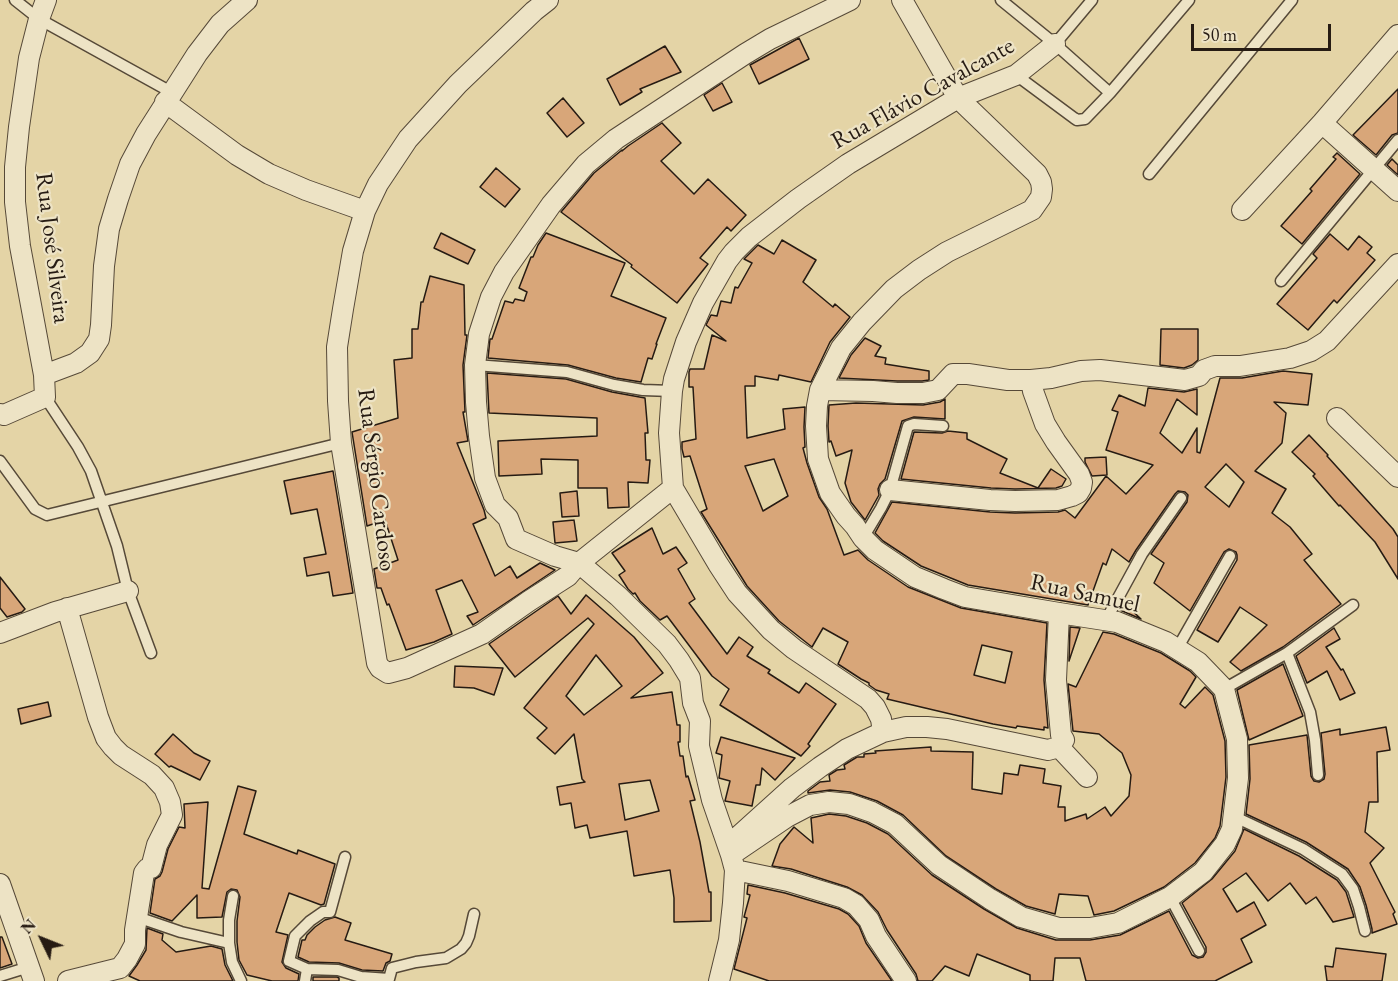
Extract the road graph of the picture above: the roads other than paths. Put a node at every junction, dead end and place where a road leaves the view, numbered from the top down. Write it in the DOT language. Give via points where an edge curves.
graph roads {
  1 [pos="15,0"];
  2 [pos="46,0"];
  3 [pos="247,0"];
  4 [pos="548,0"];
  5 [pos="849,0"];
  6 [pos="902,0"];
  7 [pos="1001,0"];
  8 [pos="1092,0"];
  9 [pos="1189,0"];
  10 [pos="1292,0"];
  11 [pos="39,19"];
  12 [pos="1398,35"];
  13 [pos="1054,44"];
  14 [pos="1016,75"];
  15 [pos="1110,93"];
  16 [pos="168,97"];
  17 [pos="958,98"];
  18 [pos="1322,123"];
  19 [pos="1398,140"];
  20 [pos="1373,169"];
  21 [pos="1149,174"];
  22 [pos="1398,192"];
  23 [pos="1242,210"];
  24 [pos="365,211"];
  25 [pos="1398,264"];
  26 [pos="1281,281"];
  27 [pos="475,365"];
  28 [pos="44,375"];
  29 [pos="1031,380"];
  30 [pos="820,390"];
  31 [pos="672,391"];
  32 [pos="45,397"];
  33 [pos="0,414"];
  34 [pos="1337,418"];
  35 [pos="943,426"];
  36 [pos="341,443"];
  37 [pos="0,461"];
  38 [pos="1398,477"];
  39 [pos="673,488"];
  40 [pos="890,490"];
  41 [pos="1181,498"];
  42 [pos="102,502"];
  43 [pos="863,538"];
  44 [pos="1230,556"];
  45 [pos="579,563"];
  46 [pos="128,591"];
  47 [pos="1353,605"];
  48 [pos="67,609"];
  49 [pos="1059,613"];
  50 [pos="1106,620"];
  51 [pos="0,633"];
  52 [pos="1176,649"];
  53 [pos="151,653"];
  54 [pos="1287,653"];
  55 [pos="1224,689"];
  56 [pos="884,732"];
  57 [pos="1059,747"];
  58 [pos="1318,775"];
  59 [pos="1087,777"];
  60 [pos="1233,816"];
  61 [pos="345,857"];
  62 [pos="731,857"];
  63 [pos="0,884"];
  64 [pos="233,896"];
  65 [pos="1170,897"];
  66 [pos="474,914"];
  67 [pos="137,918"];
  68 [pos="1365,931"];
  69 [pos="229,943"];
  70 [pos="1199,951"];
  71 [pos="307,969"];
  72 [pos="31,974"];
  73 [pos="0,976"];
  74 [pos="68,981"];
  75 [pos="241,981"];
  76 [pos="305,981"];
  77 [pos="719,981"];
  78 [pos="906,981"];
  1 -- 11 [label="lane"];
  2 -- 11 [label="street, Rua José Silveira"];
  3 -- 16 [label="street" via="220,24"];
  4 -- 24 [label="street, Rua Sérgio Cardoso" via="458,84 408,139"];
  5 -- 27 [label="street" via="770,39 719,70 616,139 586,164 551,205 504,272 479,334"];
  6 -- 17 [label="street"];
  7 -- 13 [label="lane"];
  8 -- 13 [label="lane"];
  9 -- 15 [label="lane"];
  10 -- 21 [label="lane"];
  11 -- 16 [label="lane"];
  11 -- 28 [label="street, Rua José Silveira" via="19,127 15,202"];
  12 -- 18 [label="street"];
  13 -- 14 [label="street, Rua Flávio Cavalcante"];
  13 -- 15 [label="lane"];
  14 -- 15 [label="lane" via="1077,120 1085,119"];
  14 -- 17 [label="street, Rua Flávio Cavalcante"];
  16 -- 24 [label="street" via="237,154 269,174"];
  16 -- 28 [label="street" via="135,154 109,229 99,339 90,353 76,363"];
  17 -- 30 [label="street, Rua Samuel" via="1037,174 1041,197 1032,210 947,252 894,289 841,348"];
  17 -- 31 [label="street, Rua Flávio Cavalcante" via="848,164 741,244 703,303 686,342"];
  18 -- 20 [label="street"];
  18 -- 23 [label="street"];
  19 -- 20 [label="lane"];
  20 -- 22 [label="street"];
  20 -- 26 [label="lane"];
  24 -- 36 [label="street, Rua Sérgio Cardoso" via="353,251 337,346"];
  25 -- 29 [label="street" via="1327,341 1290,358 1215,366 1185,380 1100,370"];
  27 -- 31 [label="lane" via="567,372 614,385"];
  27 -- 45 [label="street" via="484,478 495,505 508,518 516,539"];
  28 -- 32 [label="street, Rua José Silveira"];
  29 -- 30 [label="street" via="953,374 938,390 923,393"];
  29 -- 40 [label="street" via="1045,424 1079,474 1082,488 1078,493 1058,500 1007,501"];
  30 -- 43 [label="street, Rua Samuel" via="818,459 830,493"];
  31 -- 39 [label="street, Rua Flávio Cavalcante" via="669,433"];
  32 -- 33 [label="street"];
  32 -- 42 [label="lane" via="78,447"];
  34 -- 38 [label="street"];
  35 -- 40 [label="lane" via="908,426"];
  36 -- 42 [label="lane"];
  36 -- 45 [label="street, Rua Sérgio Cardoso" via="377,663 383,671 406,668 482,634 568,576"];
  37 -- 42 [label="lane" via="35,509 47,515"];
  39 -- 45 [label="street"];
  39 -- 56 [label="street, Rua Flávio Cavalcante" via="737,593 794,649 868,699"];
  40 -- 43 [label="lane"];
  41 -- 50 [label="lane" via="1142,554"];
  42 -- 46 [label="lane"];
  43 -- 49 [label="street, Rua Samuel" via="915,577 944,589 965,597"];
  44 -- 52 [label="lane"];
  45 -- 62 [label="street" via="666,644 690,678 700,721 699,746"];
  46 -- 48 [label="street"];
  46 -- 53 [label="lane"];
  47 -- 54 [label="lane"];
  48 -- 51 [label="street"];
  48 -- 67 [label="street" via="106,738 121,755 152,775 170,802 172,815 151,868 144,873"];
  49 -- 50 [label="street, Rua Samuel"];
  49 -- 57 [label="street" via="1056,680 1064,740"];
  50 -- 52 [label="street, Rua Samuel"];
  52 -- 55 [label="street, Rua Samuel" via="1198,662"];
  54 -- 55 [label="lane"];
  54 -- 58 [label="lane" via="1310,712"];
  55 -- 60 [label="street, Rua Samuel" via="1237,738 1238,778"];
  56 -- 57 [label="street" via="927,726 1048,750"];
  56 -- 62 [label="street" via="847,749 792,788"];
  57 -- 59 [label="street"];
  60 -- 65 [label="street, Rua Samuel" via="1225,844 1203,872"];
  60 -- 68 [label="lane" via="1294,844 1342,874 1353,889"];
  61 -- 71 [label="lane" via="330,912 310,921 296,936 289,961"];
  62 -- 65 [label="street, Rua Samuel" via="810,804 829,802 849,804 895,824 939,865 1030,920 1059,928 1090,928 1118,923"];
  62 -- 77 [label="street" via="733,903"];
  62 -- 78 [label="street" via="856,905"];
  63 -- 72 [label="street"];
  64 -- 69 [label="lane"];
  65 -- 70 [label="lane"];
  66 -- 71 [label="lane" via="466,943 454,954 392,968 389,979"];
  67 -- 69 [label="lane"];
  67 -- 74 [label="street" via="135,944 120,968"];
  69 -- 75 [label="lane"];
  71 -- 76 [label="lane"];
  72 -- 73 [label="lane"];
}
